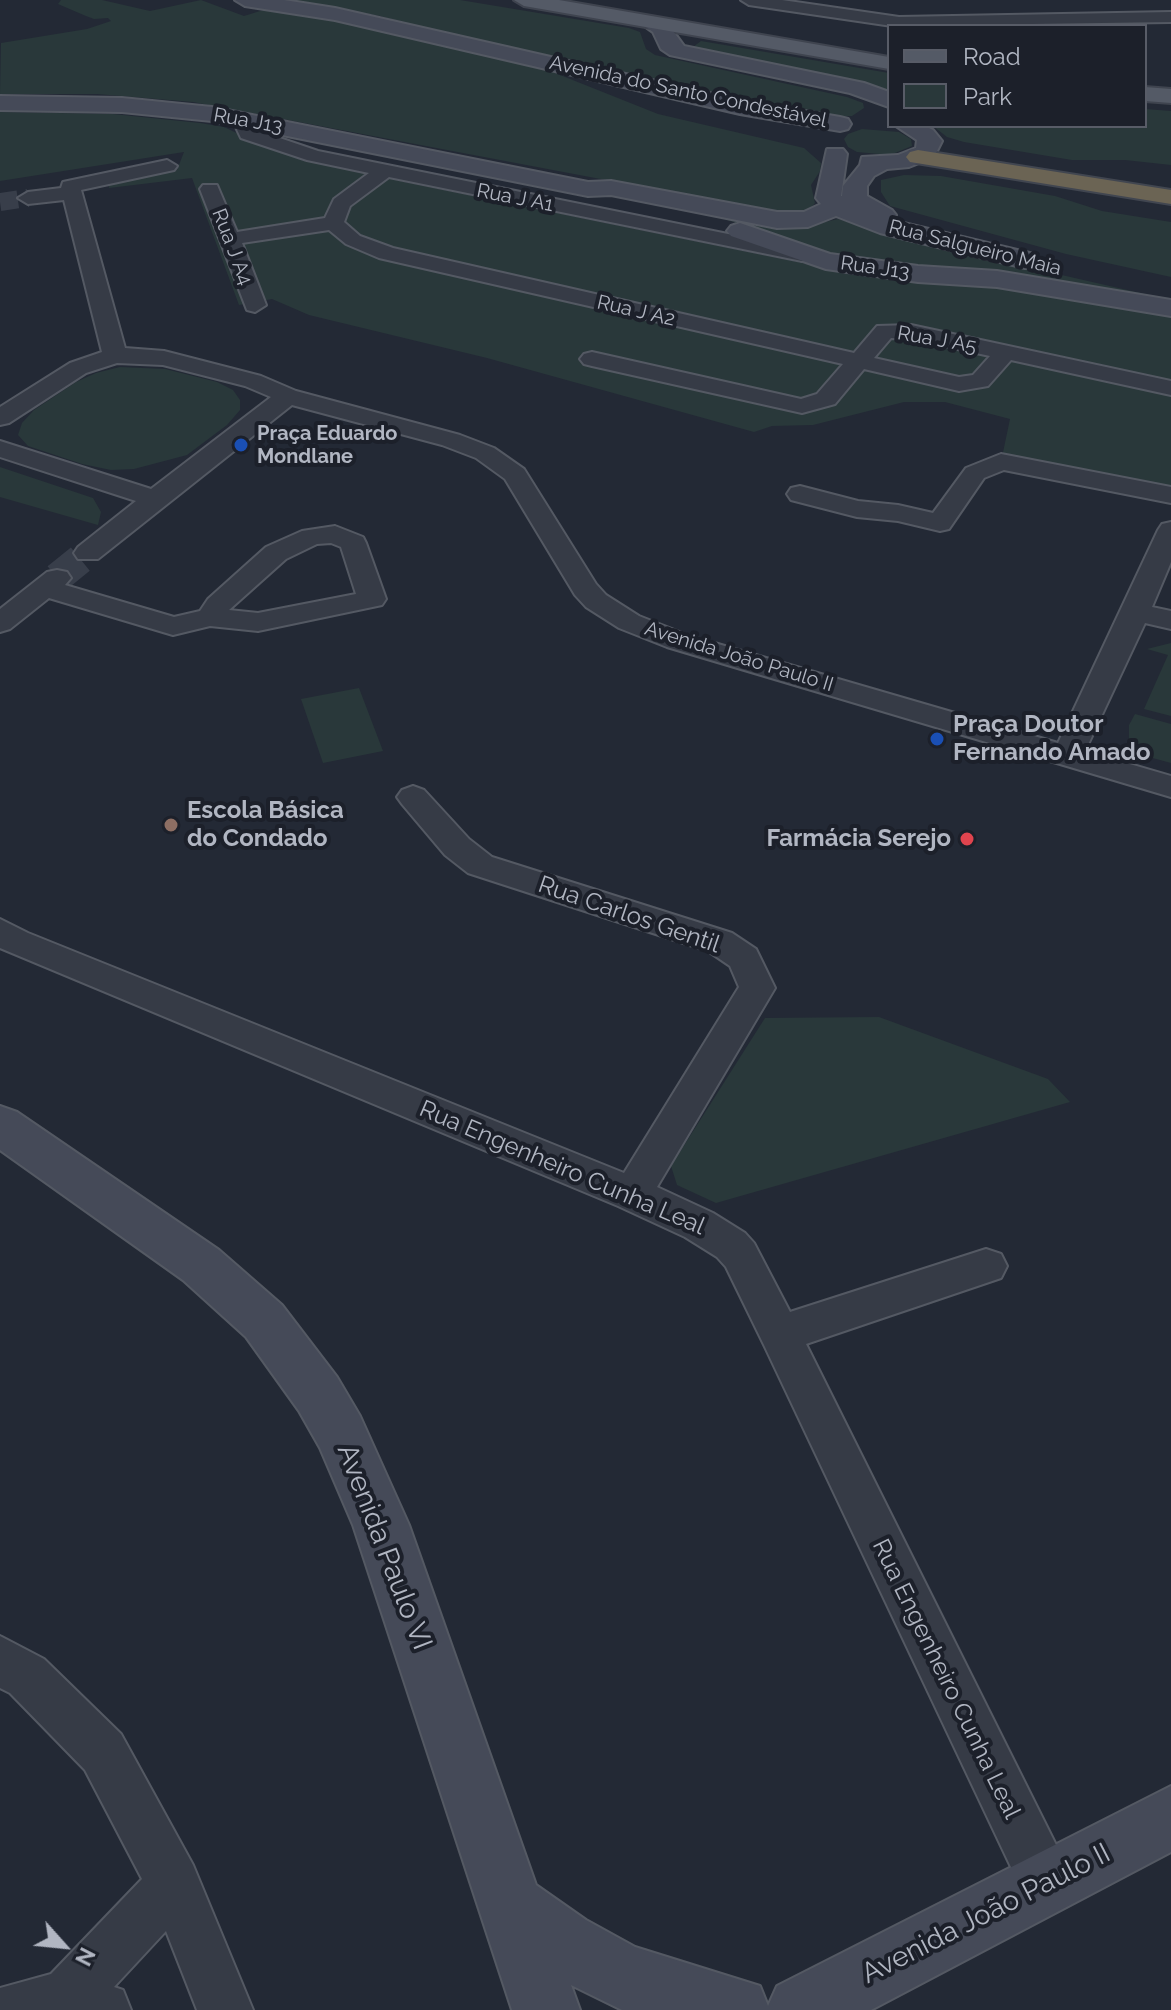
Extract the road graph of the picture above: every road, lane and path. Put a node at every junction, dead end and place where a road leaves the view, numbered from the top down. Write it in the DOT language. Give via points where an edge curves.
graph roads {
  1 [pos="245,0"];
  2 [pos="524,0"];
  3 [pos="749,0"];
  4 [pos="1171,17"];
  5 [pos="649,22"];
  6 [pos="694,30"];
  7 [pos="676,46"];
  8 [pos="536,60"];
  9 [pos="887,63"];
  10 [pos="1147,94"];
  11 [pos="1171,96"];
  12 [pos="1147,101"];
  13 [pos="1171,102"];
  14 [pos="0,103"];
  15 [pos="872,115"];
  16 [pos="241,119"];
  17 [pos="917,136"];
  18 [pos="828,148"];
  19 [pos="1049,162"];
  20 [pos="881,163"];
  21 [pos="167,166"];
  22 [pos="1146,169"];
  23 [pos="383,172"];
  24 [pos="210,189"];
  25 [pos="588,189"];
  26 [pos="72,193"];
  27 [pos="1166,193"];
  28 [pos="28,198"];
  29 [pos="837,206"];
  30 [pos="333,223"];
  31 [pos="229,239"];
  32 [pos="802,255"];
  33 [pos="1056,258"];
  34 [pos="1143,279"];
  35 [pos="1171,285"];
  36 [pos="1171,295"];
  37 [pos="255,305"];
  38 [pos="1171,308"];
  39 [pos="1006,352"];
  40 [pos="115,356"];
  41 [pos="592,359"];
  42 [pos="858,362"];
  43 [pos="1171,388"];
  44 [pos="288,396"];
  45 [pos="0,418"];
  46 [pos="0,449"];
  47 [pos="800,494"];
  48 [pos="1171,495"];
  49 [pos="155,499"];
  50 [pos="1171,530"];
  51 [pos="88,553"];
  52 [pos="1136,612"];
  53 [pos="210,617"];
  54 [pos="1171,620"];
  55 [pos="0,623"];
  56 [pos="1067,756"];
  57 [pos="1171,787"];
  58 [pos="413,797"];
  59 [pos="0,931"];
  60 [pos="0,1125"];
  61 [pos="632,1194"];
  62 [pos="986,1266"];
  63 [pos="780,1334"];
  64 [pos="0,1660"];
  65 [pos="1171,1818"];
  66 [pos="1046,1882"];
  67 [pos="174,1884"];
  68 [pos="512,1908"];
  69 [pos="61,2006"];
  70 [pos="225,2010"];
  71 [pos="546,2010"];
  72 [pos="736,2010"];
  73 [pos="801,2010"];
  1 -- 8 [label="main road, Avenida do Santo Condestável" via="357,18"];
  2 -- 5 [label="main road"];
  3 -- 4 [label="street" via="899,22"];
  5 -- 6 [label="main road"];
  5 -- 7 [label="main road"];
  6 -- 7 [label="main road"];
  6 -- 9 [label="main road"];
  7 -- 15 [label="main road"];
  8 -- 15 [label="main road, Avenida do Santo Condestável" via="740,107"];
  8 -- 18 [label="main road, Avenida do Santo Condestável" via="656,105"];
  10 -- 11 [label="main road"];
  12 -- 13 [label="main road"];
  14 -- 16 [label="main road, Rua J13" via="122,105"];
  15 -- 18 [label="main road" via="822,135"];
  16 -- 23 [label="street, Rua J A1" via="248,134 272,144"];
  16 -- 25 [label="main road, Rua J13"];
  17 -- 19 [label="highway"];
  17 -- 20 [label="main road"];
  17 -- 27 [label="highway"];
  18 -- 20 [label="main road, Avenida do Santo Condestável"];
  18 -- 29 [label="main road" via="828,198"];
  19 -- 22 [label="highway"];
  19 -- 27 [label="highway"];
  20 -- 33 [label="main road, Rua Salgueiro Maia" via="855,186 854,199 864,207"];
  21 -- 26 [label="street" via="70,186"];
  23 -- 30 [label="street" via="341,203"];
  23 -- 32 [label="street, Rua J A1"];
  24 -- 31 [label="street, Rua J A4"];
  25 -- 29 [label="main road, Rua J13" via="611,188 777,220 808,219"];
  25 -- 32 [label="main road, Rua J13" via="702,218"];
  26 -- 28 [label="street"];
  26 -- 40 [label="street"];
  29 -- 36 [label="main road, Rua Salgueiro Maia" via="889,228"];
  30 -- 31 [label="street"];
  30 -- 42 [label="street, Rua J A2" via="353,240 387,253"];
  31 -- 37 [label="street, Rua J A4"];
  32 -- 38 [label="main road, Rua J13"];
  34 -- 35 [label="main road"];
  39 -- 42 [label="street, Rua J A2" via="980,381 959,384"];
  39 -- 42 [label="street, Rua J A5" via="885,331"];
  39 -- 43 [label="street, Rua J A5"];
  40 -- 44 [label="street" via="164,358 253,381"];
  40 -- 45 [label="street" via="78,368"];
  41 -- 42 [label="street, Rua J A5" via="802,406 826,399"];
  44 -- 49 [label="street"];
  44 -- 56 [label="street, Avenida João Paulo II" via="451,440 507,466 585,589 629,622 677,641"];
  46 -- 49 [label="street"];
  47 -- 48 [label="street" via="940,523 975,473 1001,462"];
  49 -- 51 [label="street"];
  50 -- 52 [label="street"];
  52 -- 54 [label="street"];
  52 -- 56 [label="street"];
  53 -- 53 [label="street" via="276,553 311,537 335,534 353,543 372,599 258,622"];
  53 -- 55 [label="street" via="173,626 51,583"];
  56 -- 57 [label="street, Avenida João Paulo II"];
  58 -- 61 [label="street, Rua Carlos Gentil" via="480,865 720,942 744,958 757,988"];
  59 -- 61 [label="street, Rua Engenheiro Cunha Leal" via="16,942"];
  60 -- 68 [label="main road, Avenida Paulo VI" via="201,1265 264,1321 318,1394 381,1525"];
  61 -- 63 [label="street, Rua Engenheiro Cunha Leal" via="731,1245"];
  62 -- 63 [label="street"];
  63 -- 66 [label="street, Rua Engenheiro Cunha Leal"];
  64 -- 67 [label="street" via="27,1676 103,1752"];
  65 -- 66 [label="main road, Avenida João Paulo II"];
  66 -- 73 [label="main road, Avenida João Paulo II"];
  67 -- 69 [label="street"];
  67 -- 70 [label="street"];
  68 -- 71 [label="main road, Avenida Paulo VI"];
  68 -- 72 [label="main road" via="562,1944 624,1977"];
}
